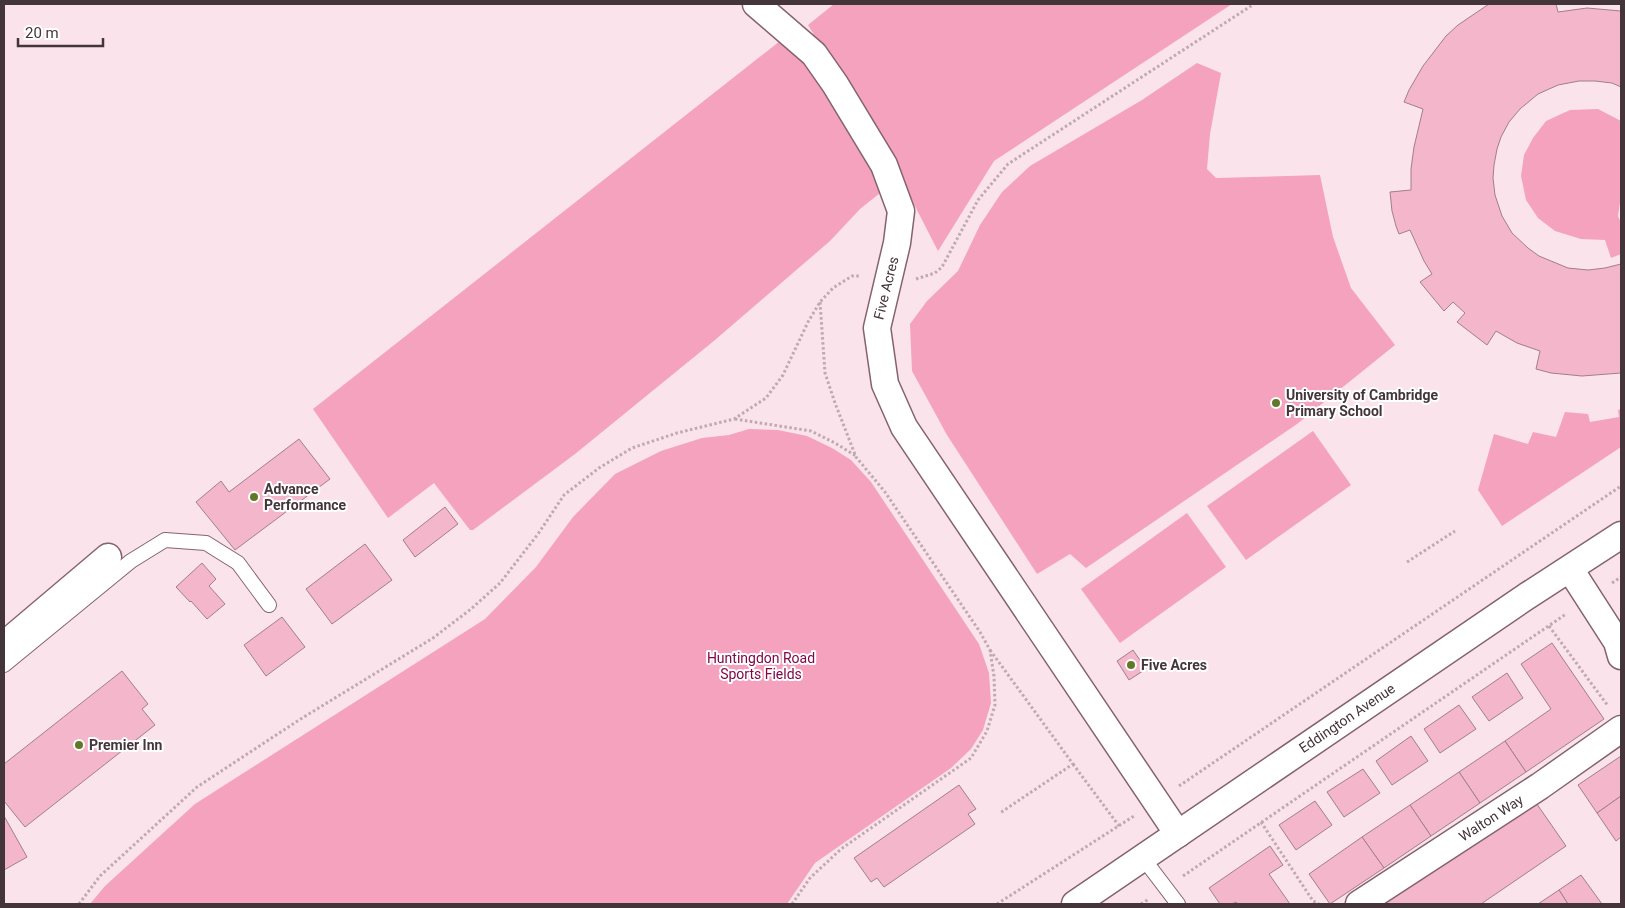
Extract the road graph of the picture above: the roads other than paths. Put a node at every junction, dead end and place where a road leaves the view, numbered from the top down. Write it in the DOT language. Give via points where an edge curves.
graph roads {
  1 [pos="756,4"];
  2 [pos="1621,535"];
  3 [pos="108,557"];
  4 [pos="1570,569"];
  5 [pos="269,606"];
  6 [pos="4,645"];
  7 [pos="1621,656"];
  8 [pos="4,665"];
  9 [pos="1615,719"];
  10 [pos="1178,834"];
  11 [pos="1143,858"];
  12 [pos="1074,904"];
  13 [pos="1178,904"];
  14 [pos="1359,904"];
  1 -- 10 [label="street, Five Acres" via="814,54 884,165 901,211 898,243 877,328 885,384 904,427"];
  2 -- 4 [label="street, Eddington Avenue"];
  3 -- 6 [label="street"];
  4 -- 7 [label="street" via="1617,642"];
  4 -- 10 [label="street, Eddington Avenue"];
  5 -- 8 [label="lane" via="238,563 206,543 166,540 131,561"];
  9 -- 14 [label="street, Walton Way" via="1540,786"];
  10 -- 11 [label="street, Eddington Avenue"];
  11 -- 12 [label="street, Eddington Avenue"];
  11 -- 13 [label="lane"];
}
